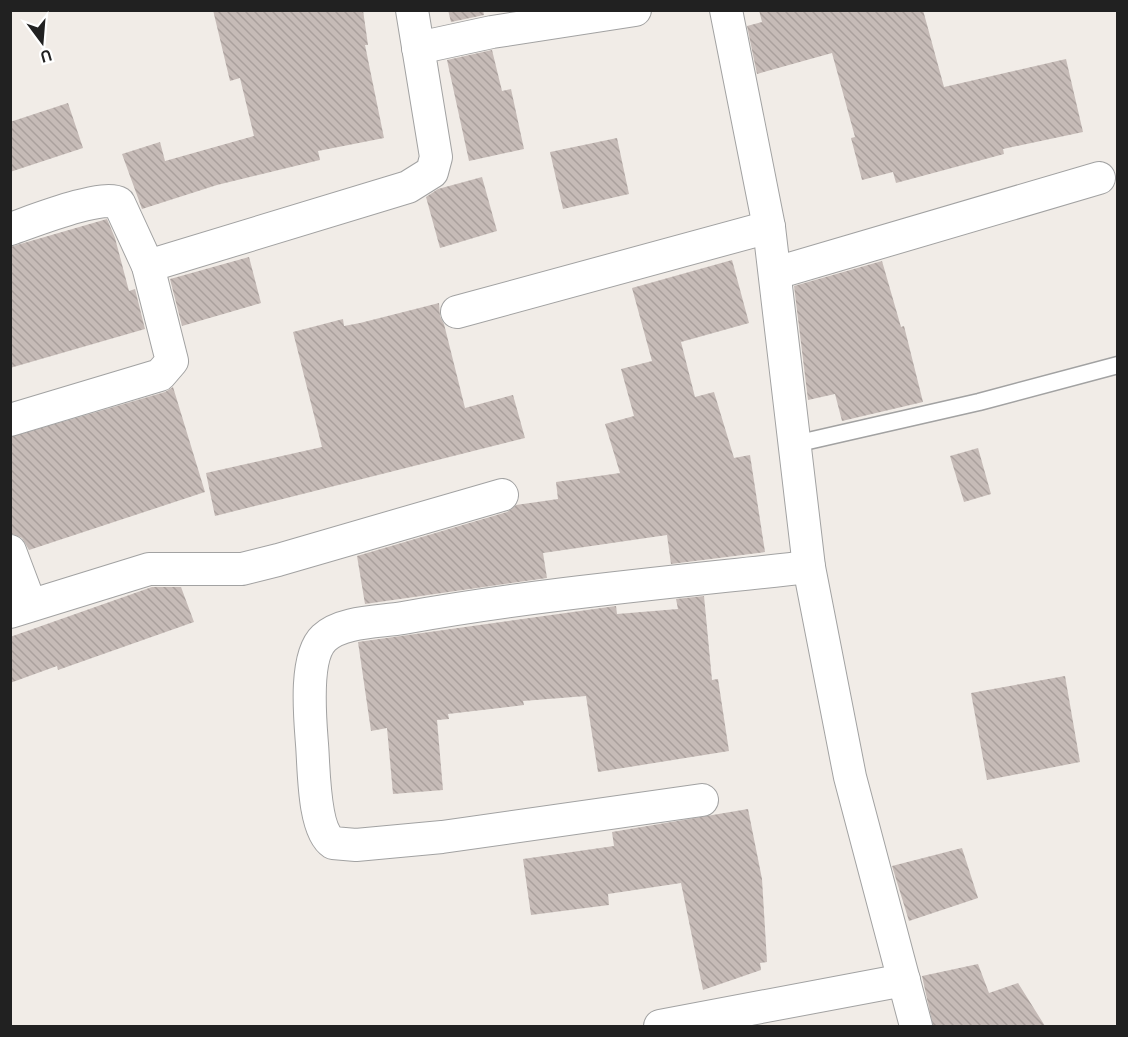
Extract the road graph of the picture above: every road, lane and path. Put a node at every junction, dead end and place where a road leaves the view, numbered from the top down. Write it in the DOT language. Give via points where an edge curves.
graph roads {
  1 [pos="412,10"];
  2 [pos="635,10"];
  3 [pos="726,10"];
  4 [pos="418,48"];
  5 [pos="1099,178"];
  6 [pos="769,227"];
  7 [pos="10,229"];
  8 [pos="148,266"];
  9 [pos="776,273"];
  10 [pos="457,312"];
  11 [pos="1118,365"];
  12 [pos="10,420"];
  13 [pos="795,444"];
  14 [pos="502,495"];
  15 [pos="10,551"];
  16 [pos="808,567"];
  17 [pos="20,608"];
  18 [pos="702,800"];
  19 [pos="904,980"];
  20 [pos="660,1026"];
  21 [pos="916,1026"];
  1 -- 4 [label="street"];
  2 -- 4 [label="street"];
  3 -- 6 [label="street"];
  4 -- 8 [label="street" via="436,158 432,172 425,178 408,187"];
  5 -- 9 [label="street"];
  6 -- 9 [label="street"];
  6 -- 10 [label="street"];
  7 -- 8 [label="street" via="111,200 119,203"];
  8 -- 12 [label="street" via="172,357 168,369 160,375"];
  9 -- 13 [label="street"];
  11 -- 13 [label="lane"];
  13 -- 16 [label="street"];
  14 -- 17 [label="street" via="242,569 149,569"];
  15 -- 17 [label="street"];
  16 -- 18 [label="street" via="459,608 348,627 325,637 314,657 310,686 318,808 324,834 333,843 356,845 442,837"];
  16 -- 19 [label="street" via="850,777"];
  19 -- 20 [label="street"];
  19 -- 21 [label="street"];
}
